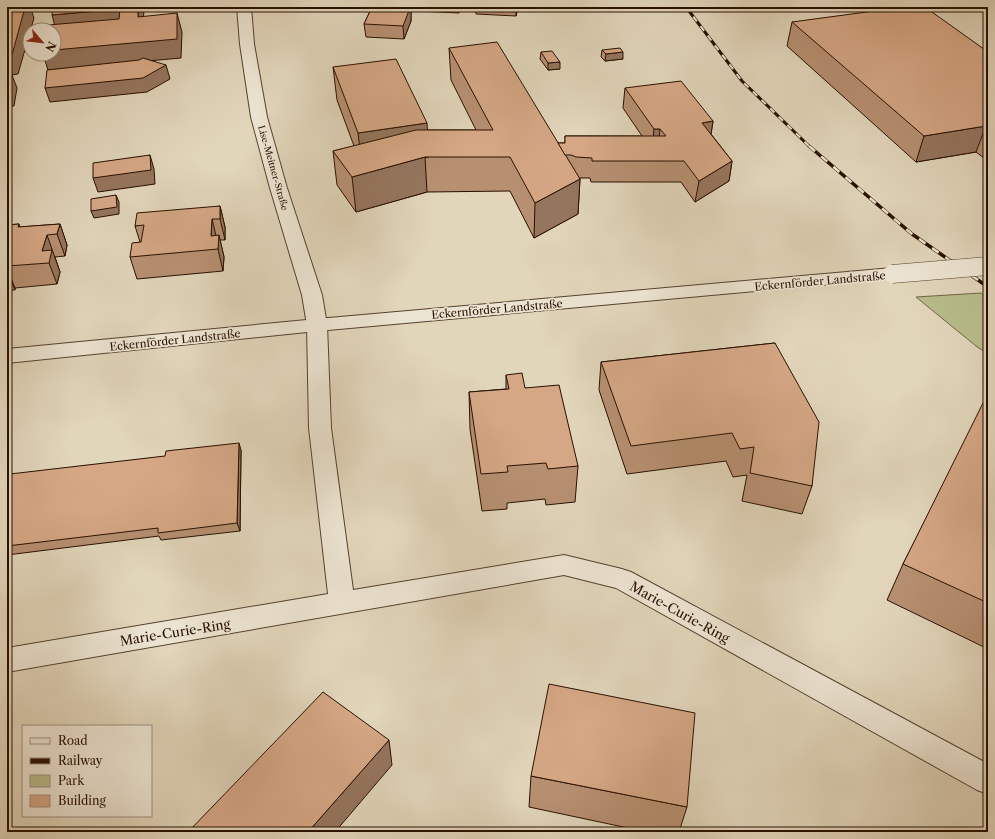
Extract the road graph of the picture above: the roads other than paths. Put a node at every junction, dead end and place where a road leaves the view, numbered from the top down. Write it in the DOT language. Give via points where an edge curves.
graph roads {
  1 [pos="244,7"];
  2 [pos="988,266"];
  3 [pos="317,325"];
  4 [pos="7,356"];
  5 [pos="342,604"];
  6 [pos="7,660"];
  7 [pos="988,780"];
  1 -- 3 [label="street, Lise-Meitner-Straße" via="249,72 255,107 312,295"];
  2 -- 3 [label="street, Eckernförder Landstraße, bridge"];
  3 -- 4 [label="street, Eckernförder Landstraße"];
  3 -- 5 [label="street" via="320,428"];
  5 -- 6 [label="street, Marie-Curie-Ring"];
  5 -- 7 [label="street, Marie-Curie-Ring" via="564,565 622,579"];
}
